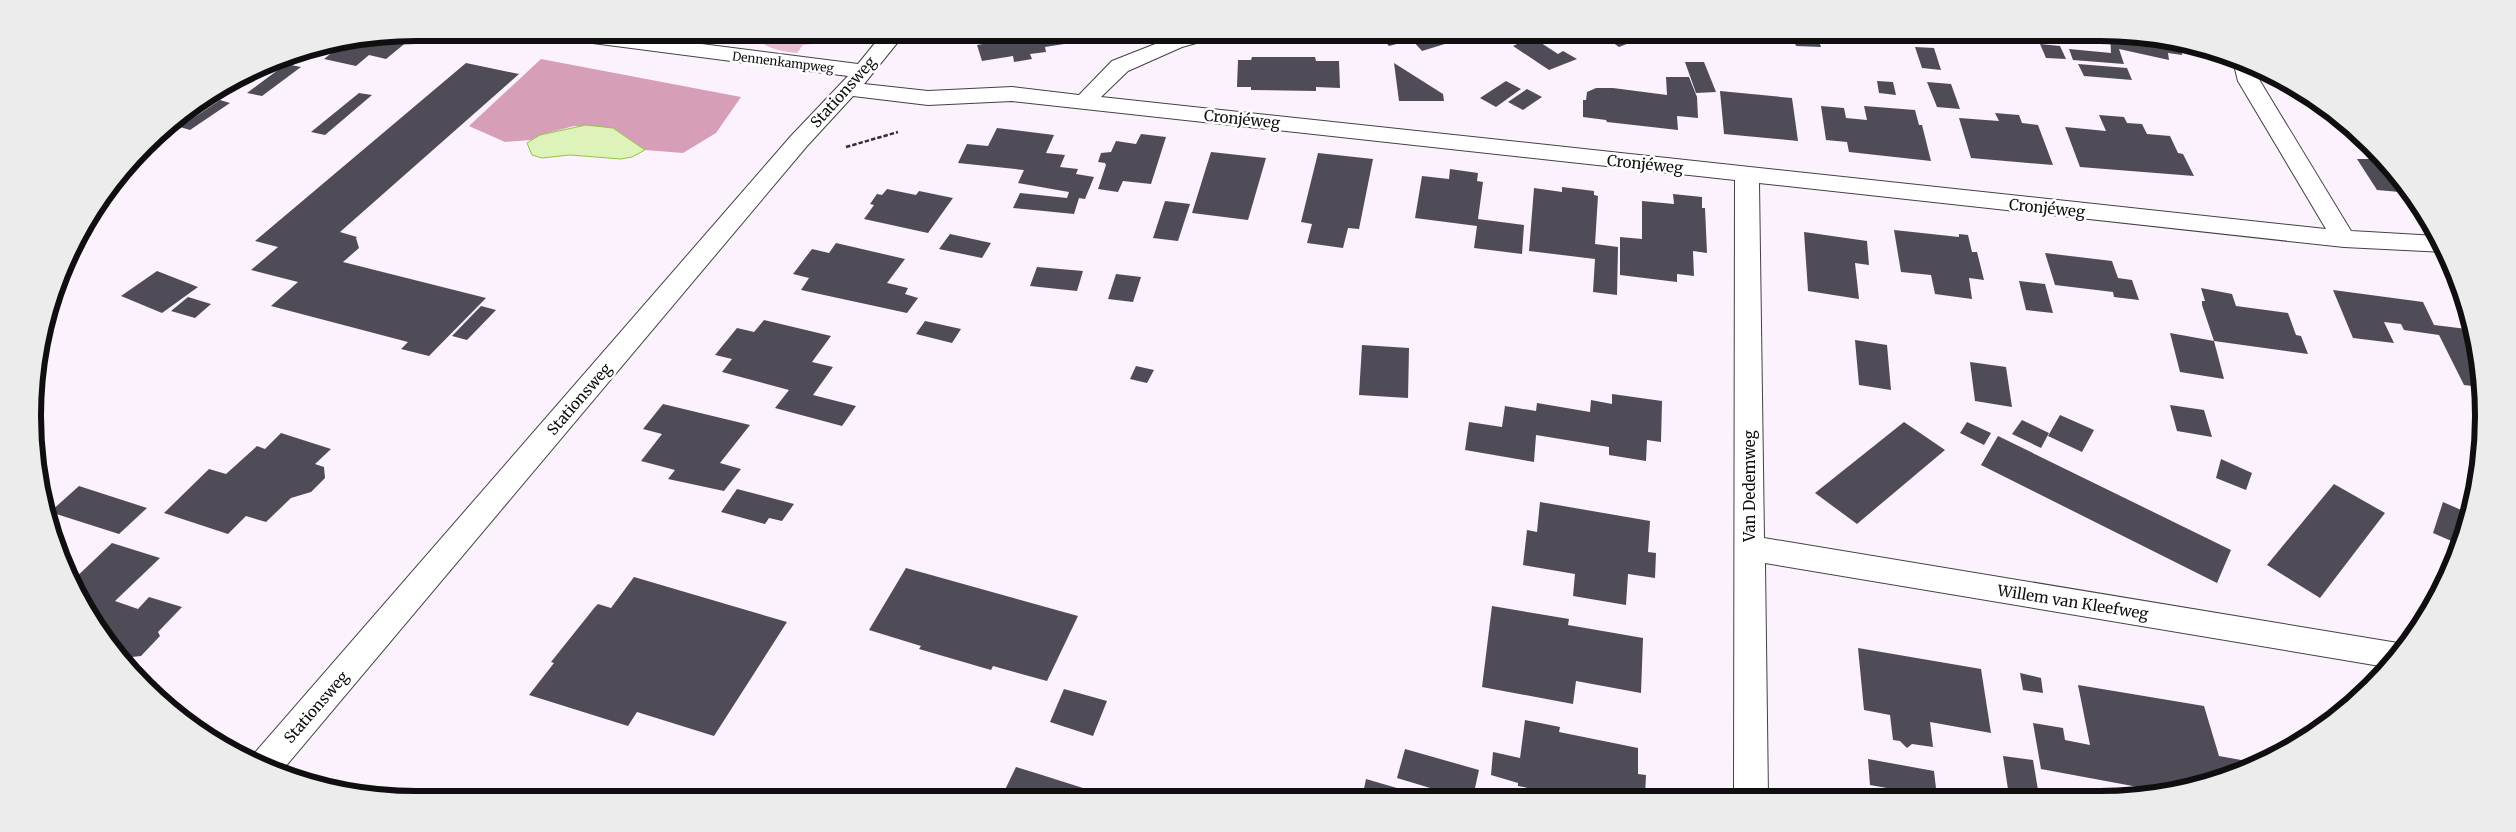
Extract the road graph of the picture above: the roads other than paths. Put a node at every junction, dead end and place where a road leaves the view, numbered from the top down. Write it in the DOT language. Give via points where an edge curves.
graph roads {
  1 [pos="624,41"];
  2 [pos="720,41"];
  3 [pos="888,41"];
  4 [pos="1182,41"];
  5 [pos="710,52"];
  6 [pos="2247,72"];
  7 [pos="855,80"];
  8 [pos="1085,102"];
  9 [pos="1747,176"];
  10 [pos="2344,240"];
  11 [pos="2433,245"];
  12 [pos="1750,548"];
  13 [pos="2389,655"];
  14 [pos="270,761"];
  15 [pos="1751,791"];
  1 -- 5 [label="street, Dennenkampweg"];
  2 -- 5 [label="street"];
  3 -- 7 [label="street, Stationsweg"];
  4 -- 8 [label="street" via="1120,66"];
  5 -- 7 [label="street, Dennenkampweg"];
  6 -- 10 [label="street"];
  7 -- 8 [label="street, Cronjéweg" via="928,98 1012,94"];
  7 -- 14 [label="street, Stationsweg" via="799,141"];
  8 -- 9 [label="street, Cronjéweg"];
  9 -- 10 [label="street, Cronjéweg"];
  9 -- 12 [label="street, Van Dedemweg"];
  10 -- 11 [label="street, Cronjéweg"];
  12 -- 13 [label="street, Willem van Kleefweg"];
  12 -- 15 [label="street, Van Dedemweg"];
}
